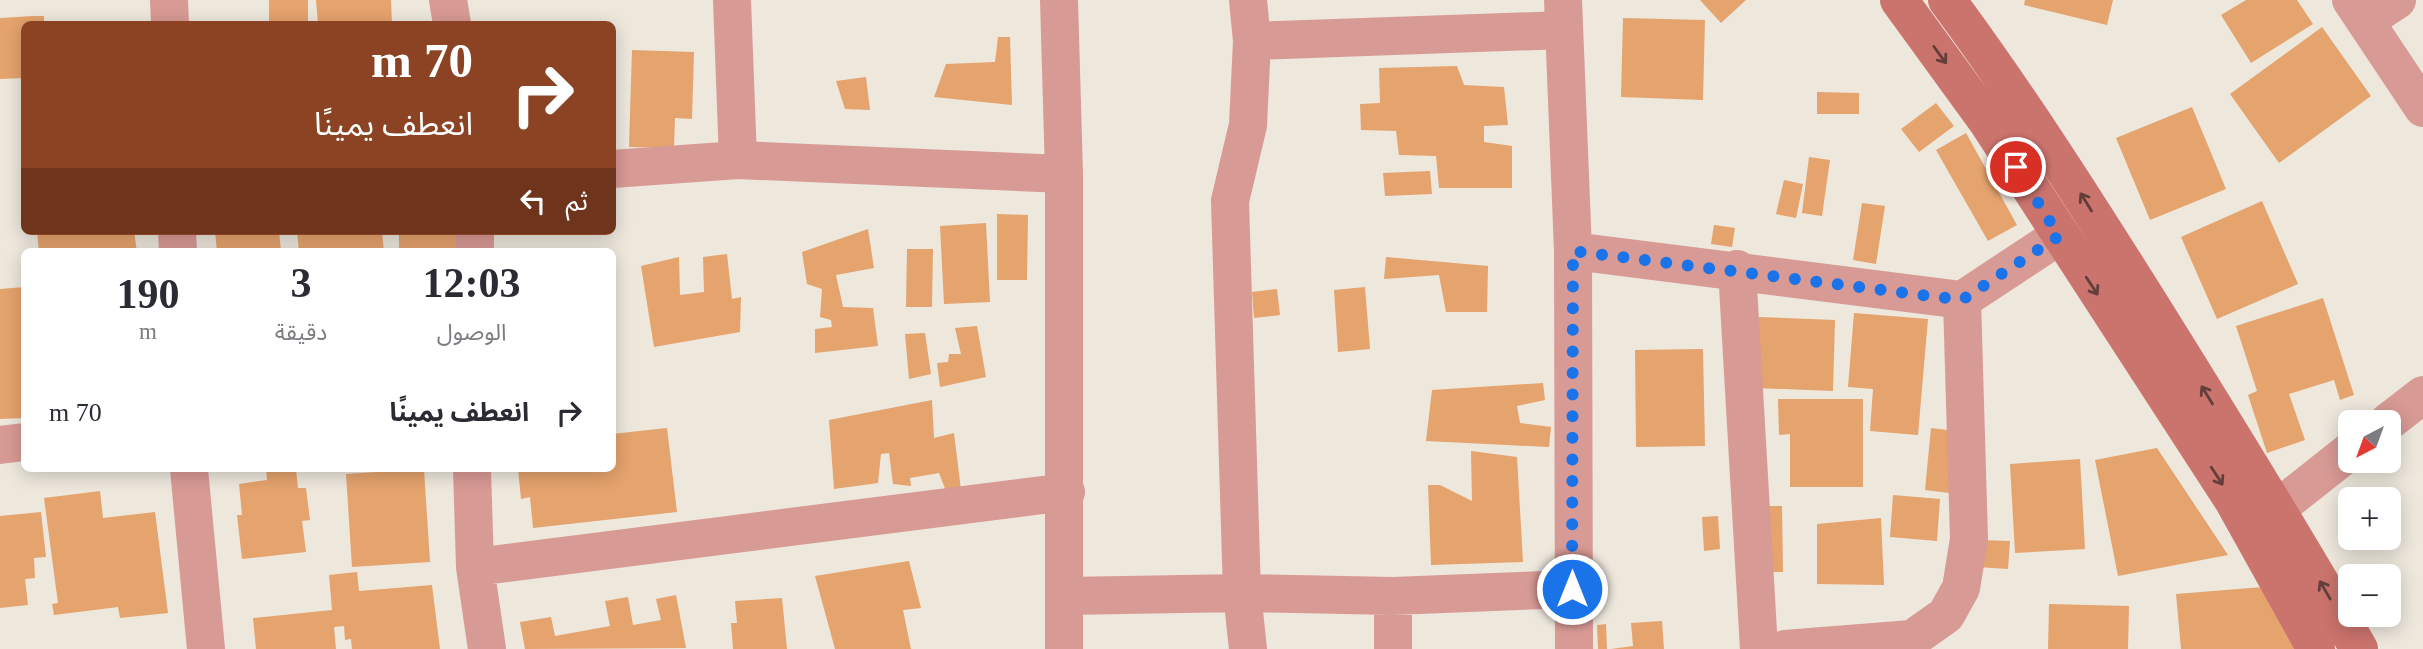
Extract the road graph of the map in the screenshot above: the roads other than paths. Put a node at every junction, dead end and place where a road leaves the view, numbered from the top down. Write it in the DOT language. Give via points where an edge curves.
graph roads {
  1 [pos="169,0"];
  2 [pos="449,0"];
  3 [pos="732,0"];
  4 [pos="1059,0"];
  5 [pos="1248,0"];
  6 [pos="1899,0"];
  7 [pos="1947,0"];
  8 [pos="2397,0"];
  9 [pos="2358,10"];
  10 [pos="1564,15"];
  11 [pos="170,21"];
  12 [pos="452,21"];
  13 [pos="1252,41"];
  14 [pos="2423,108"];
  15 [pos="738,160"];
  16 [pos="616,169"];
  17 [pos="1064,174"];
  18 [pos="2059,236"];
  19 [pos="1573,251"];
  20 [pos="1737,269"];
  21 [pos="1962,300"];
  22 [pos="21,442"];
  23 [pos="0,445"];
  24 [pos="2338,461"];
  25 [pos="189,472"];
  26 [pos="472,472"];
  27 [pos="1066,492"];
  28 [pos="2278,508"];
  29 [pos="475,567"];
  30 [pos="1572,589"];
  31 [pos="1242,593"];
  32 [pos="1065,596"];
  33 [pos="1393,596"];
  34 [pos="206,649"];
  35 [pos="487,649"];
  36 [pos="1064,649"];
  37 [pos="1248,649"];
  38 [pos="1393,649"];
  39 [pos="1574,649"];
  40 [pos="1759,649"];
  41 [pos="1784,649"];
  42 [pos="2316,649"];
  43 [pos="2358,649"];
  1 -- 11 [label="street"];
  2 -- 12 [label="street"];
  3 -- 15 [label="street"];
  4 -- 17 [label="street"];
  5 -- 13 [label="street"];
  6 -- 18 [label="street, one-way" via="1987,121"];
  28 -- 7 [label="street, one-way" via="2018,95"];
  8 -- 9 [label="street"];
  9 -- 14 [label="street"];
  10 -- 13 [label="street"];
  10 -- 19 [label="street"];
  13 -- 31 [label="street" via="1248,125 1230,201"];
  15 -- 16 [label="street"];
  15 -- 17 [label="street"];
  17 -- 27 [label="street"];
  18 -- 21 [label="street"];
  18 -- 42 [label="street, one-way" via="2233,500"];
  19 -- 20 [label="street"];
  19 -- 30 [label="street"];
  20 -- 21 [label="street"];
  20 -- 40 [label="street"];
  21 -- 41 [label="street" via="1969,539 1961,588 1946,615 1912,639"];
  22 -- 23 [label="street"];
  24 -- 28 [label="street"];
  25 -- 34 [label="street"];
  26 -- 29 [label="street"];
  27 -- 29 [label="street"];
  27 -- 32 [label="street"];
  43 -- 28 [label="street, one-way"];
  29 -- 35 [label="street"];
  30 -- 33 [label="street"];
  30 -- 39 [label="street"];
  31 -- 32 [label="street"];
  31 -- 33 [label="street"];
  31 -- 37 [label="street"];
  32 -- 36 [label="street"];
  33 -- 38 [label="street"];
}
